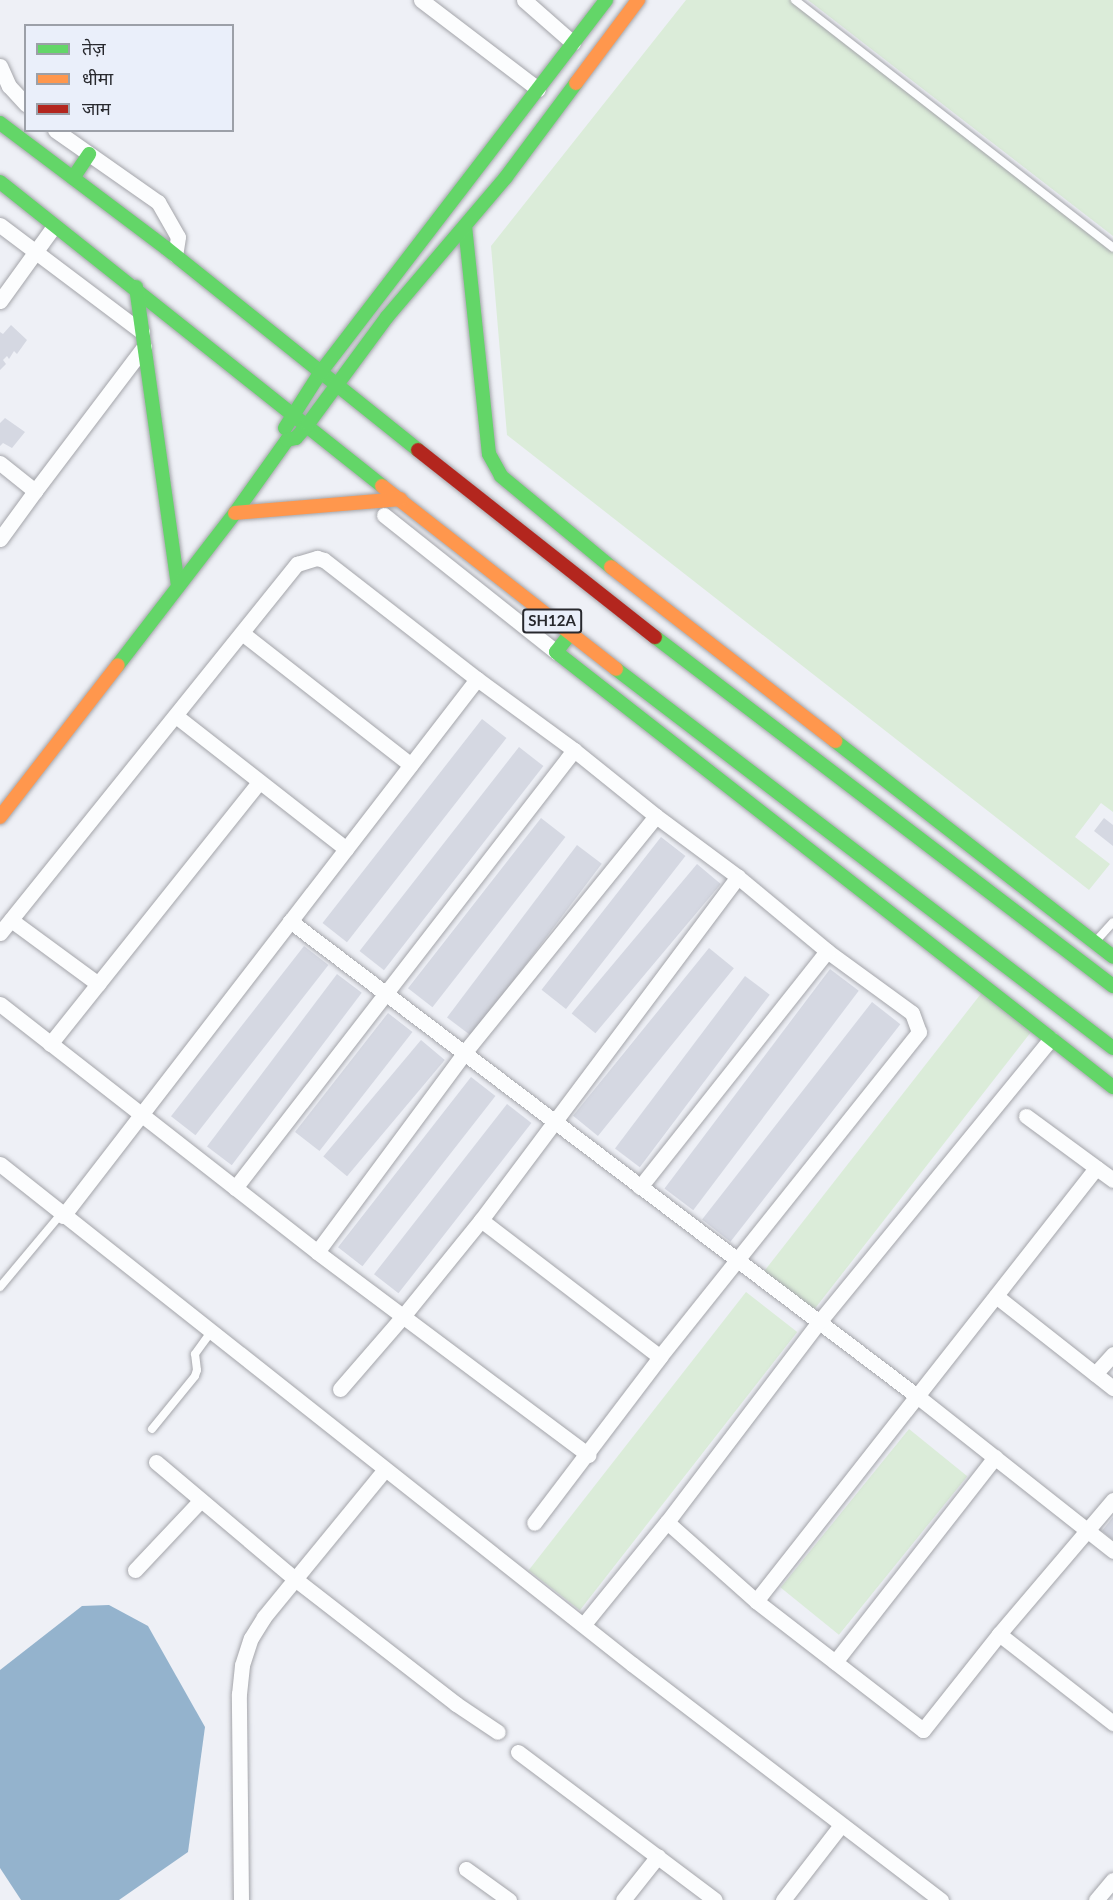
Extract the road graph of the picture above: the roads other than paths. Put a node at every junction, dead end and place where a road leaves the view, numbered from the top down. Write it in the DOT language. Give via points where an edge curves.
graph roads {
  1 [pos="421,0"];
  2 [pos="524,0"];
  3 [pos="606,0"];
  4 [pos="638,0"];
  5 [pos="795,0"];
  6 [pos="573,43"];
  7 [pos="0,66"];
  8 [pos="538,89"];
  9 [pos="24,102"];
  10 [pos="0,123"];
  11 [pos="58,132"];
  12 [pos="89,154"];
  13 [pos="73,178"];
  14 [pos="0,182"];
  15 [pos="0,225"];
  16 [pos="54,226"];
  17 [pos="465,226"];
  18 [pos="1113,248"];
  19 [pos="35,252"];
  20 [pos="175,255"];
  21 [pos="136,287"];
  22 [pos="0,301"];
  23 [pos="143,339"];
  24 [pos="320,373"];
  25 [pos="336,386"];
  26 [pos="294,413"];
  27 [pos="308,424"];
  28 [pos="287,440"];
  29 [pos="0,463"];
  30 [pos="35,491"];
  31 [pos="400,499"];
  32 [pos="235,513"];
  33 [pos="384,515"];
  34 [pos="0,539"];
  35 [pos="617,571"];
  36 [pos="178,586"];
  37 [pos="598,593"];
  38 [pos="243,633"];
  39 [pos="570,634"];
  40 [pos="556,652"];
  41 [pos="477,679"];
  42 [pos="177,716"];
  43 [pos="574,750"];
  44 [pos="411,765"];
  45 [pos="259,782"];
  46 [pos="656,816"];
  47 [pos="0,817"];
  48 [pos="346,849"];
  49 [pos="738,878"];
  50 [pos="11,920"];
  51 [pos="290,921"];
  52 [pos="1113,922"];
  53 [pos="0,933"];
  54 [pos="1095,943"];
  55 [pos="827,951"];
  56 [pos="1113,957"];
  57 [pos="98,984"];
  58 [pos="1113,986"];
  59 [pos="385,994"];
  60 [pos="0,1004"];
  61 [pos="1051,1039"];
  62 [pos="50,1044"];
  63 [pos="1113,1048"];
  64 [pos="464,1053"];
  65 [pos="1113,1087"];
  66 [pos="141,1113"];
  67 [pos="1026,1116"];
  68 [pos="555,1123"];
  69 [pos="0,1164"];
  70 [pos="1096,1168"];
  71 [pos="1113,1180"];
  72 [pos="640,1187"];
  73 [pos="236,1188"];
  74 [pos="62,1215"];
  75 [pos="481,1220"];
  76 [pos="317,1252"];
  77 [pos="738,1262"];
  78 [pos="0,1287"];
  79 [pos="996,1296"];
  80 [pos="404,1315"];
  81 [pos="819,1322"];
  82 [pos="212,1332"];
  83 [pos="1113,1354"];
  84 [pos="660,1357"];
  85 [pos="1095,1374"];
  86 [pos="1113,1388"];
  87 [pos="340,1389"];
  88 [pos="917,1396"];
  89 [pos="152,1429"];
  90 [pos="588,1455"];
  91 [pos="995,1457"];
  92 [pos="156,1462"];
  93 [pos="385,1468"];
  94 [pos="201,1500"];
  95 [pos="1113,1500"];
  96 [pos="534,1522"];
  97 [pos="667,1522"];
  98 [pos="1088,1532"];
  99 [pos="1113,1551"];
  100 [pos="135,1570"];
  101 [pos="295,1579"];
  102 [pos="756,1601"];
  103 [pos="584,1624"];
  104 [pos="999,1634"];
  105 [pos="835,1662"];
  106 [pos="1113,1723"];
  107 [pos="498,1732"];
  108 [pos="518,1752"];
  109 [pos="842,1825"];
  110 [pos="658,1856"];
  111 [pos="466,1869"];
  112 [pos="1113,1880"];
  113 [pos="241,1900"];
  114 [pos="509,1900"];
  115 [pos="623,1900"];
  116 [pos="715,1900"];
  117 [pos="783,1900"];
  118 [pos="941,1900"];
  119 [pos="1096,1900"];
  1 -- 8 [label="street"];
  2 -- 6 [label="street"];
  3 -- 6 [label="main road"];
  4 -- 17 [label="main road"];
  5 -- 18 [label="lane"];
  6 -- 8 [label="main road"];
  7 -- 9 [label="street" via="9,86"];
  8 -- 24 [label="main road"];
  10 -- 13 [label="main road, SH12A"];
  11 -- 12 [label="street"];
  12 -- 13 [label="main road"];
  12 -- 20 [label="street" via="158,202 178,237"];
  13 -- 20 [label="main road, SH12A"];
  14 -- 16 [label="main road, SH12A"];
  15 -- 19 [label="street"];
  16 -- 19 [label="street"];
  16 -- 21 [label="main road, SH12A"];
  17 -- 25 [label="main road" via="387,317"];
  17 -- 35 [label="main road" via="489,454 494,467 514,488"];
  19 -- 22 [label="street"];
  19 -- 23 [label="street"];
  20 -- 24 [label="main road, SH12A"];
  21 -- 23 [label="main road"];
  21 -- 26 [label="main road, SH12A"];
  23 -- 30 [label="street"];
  23 -- 36 [label="main road"];
  24 -- 25 [label="main road, SH12A"];
  24 -- 26 [label="main road"];
  25 -- 27 [label="main road"];
  25 -- 37 [label="main road, SH12A"];
  26 -- 27 [label="main road, SH12A"];
  26 -- 28 [label="main road" via="284,430"];
  27 -- 28 [label="main road" via="296,438"];
  27 -- 31 [label="main road, SH12A"];
  28 -- 32 [label="main road"];
  29 -- 30 [label="street"];
  30 -- 34 [label="street"];
  31 -- 32 [label="main road"];
  31 -- 39 [label="main road, SH12A"];
  32 -- 36 [label="main road"];
  33 -- 40 [label="street"];
  35 -- 37 [label="main road"];
  35 -- 54 [label="main road"];
  36 -- 47 [label="main road"];
  37 -- 58 [label="main road, SH12A"];
  38 -- 41 [label="street" via="297,564 308,559 324,560"];
  38 -- 42 [label="street"];
  38 -- 44 [label="street"];
  39 -- 40 [label="main road"];
  39 -- 63 [label="main road, SH12A"];
  40 -- 61 [label="main road"];
  41 -- 43 [label="street"];
  41 -- 44 [label="street"];
  42 -- 45 [label="street"];
  42 -- 50 [label="street"];
  43 -- 46 [label="street"];
  43 -- 59 [label="street"];
  44 -- 48 [label="street"];
  45 -- 48 [label="street"];
  45 -- 57 [label="street"];
  46 -- 49 [label="street"];
  46 -- 64 [label="street"];
  48 -- 51 [label="street"];
  49 -- 55 [label="street"];
  49 -- 68 [label="street"];
  50 -- 53 [label="street"];
  50 -- 57 [label="street"];
  51 -- 59 [label="street"];
  51 -- 66 [label="street"];
  52 -- 54 [label="lane"];
  54 -- 56 [label="main road"];
  55 -- 72 [label="street"];
  55 -- 77 [label="street" via="912,1013 919,1032"];
  57 -- 62 [label="street"];
  59 -- 64 [label="street"];
  59 -- 73 [label="street"];
  60 -- 62 [label="street"];
  61 -- 65 [label="main road"];
  61 -- 81 [label="street"];
  62 -- 66 [label="street"];
  64 -- 68 [label="street"];
  64 -- 76 [label="street"];
  66 -- 73 [label="street"];
  66 -- 74 [label="street"];
  67 -- 70 [label="street"];
  68 -- 72 [label="street"];
  68 -- 75 [label="street"];
  69 -- 74 [label="street"];
  70 -- 71 [label="street"];
  70 -- 79 [label="street"];
  72 -- 77 [label="street"];
  73 -- 76 [label="street"];
  74 -- 78 [label="lane"];
  74 -- 82 [label="street"];
  75 -- 80 [label="street"];
  75 -- 84 [label="street"];
  76 -- 80 [label="street"];
  77 -- 81 [label="street"];
  77 -- 84 [label="street"];
  79 -- 85 [label="street"];
  79 -- 88 [label="street"];
  80 -- 87 [label="street"];
  80 -- 90 [label="street"];
  81 -- 88 [label="street"];
  81 -- 97 [label="street"];
  82 -- 89 [label="lane" via="195,1354 195,1376"];
  82 -- 93 [label="street"];
  83 -- 85 [label="street"];
  84 -- 90 [label="street"];
  85 -- 86 [label="street"];
  88 -- 91 [label="street"];
  88 -- 102 [label="street"];
  90 -- 96 [label="street"];
  91 -- 98 [label="street"];
  91 -- 105 [label="street"];
  92 -- 94 [label="street"];
  93 -- 101 [label="street"];
  93 -- 103 [label="street"];
  94 -- 100 [label="street"];
  94 -- 101 [label="street"];
  95 -- 98 [label="street"];
  97 -- 102 [label="street"];
  97 -- 103 [label="street"];
  98 -- 99 [label="street"];
  98 -- 104 [label="street"];
  101 -- 107 [label="street"];
  101 -- 113 [label="street" via="251,1638 242,1665"];
  102 -- 105 [label="street"];
  103 -- 109 [label="street"];
  104 -- 105 [label="street" via="923,1730"];
  104 -- 106 [label="street"];
  108 -- 110 [label="street"];
  109 -- 117 [label="street"];
  109 -- 118 [label="street"];
  110 -- 115 [label="street"];
  110 -- 116 [label="street"];
  111 -- 114 [label="street"];
  112 -- 119 [label="street"];
}
